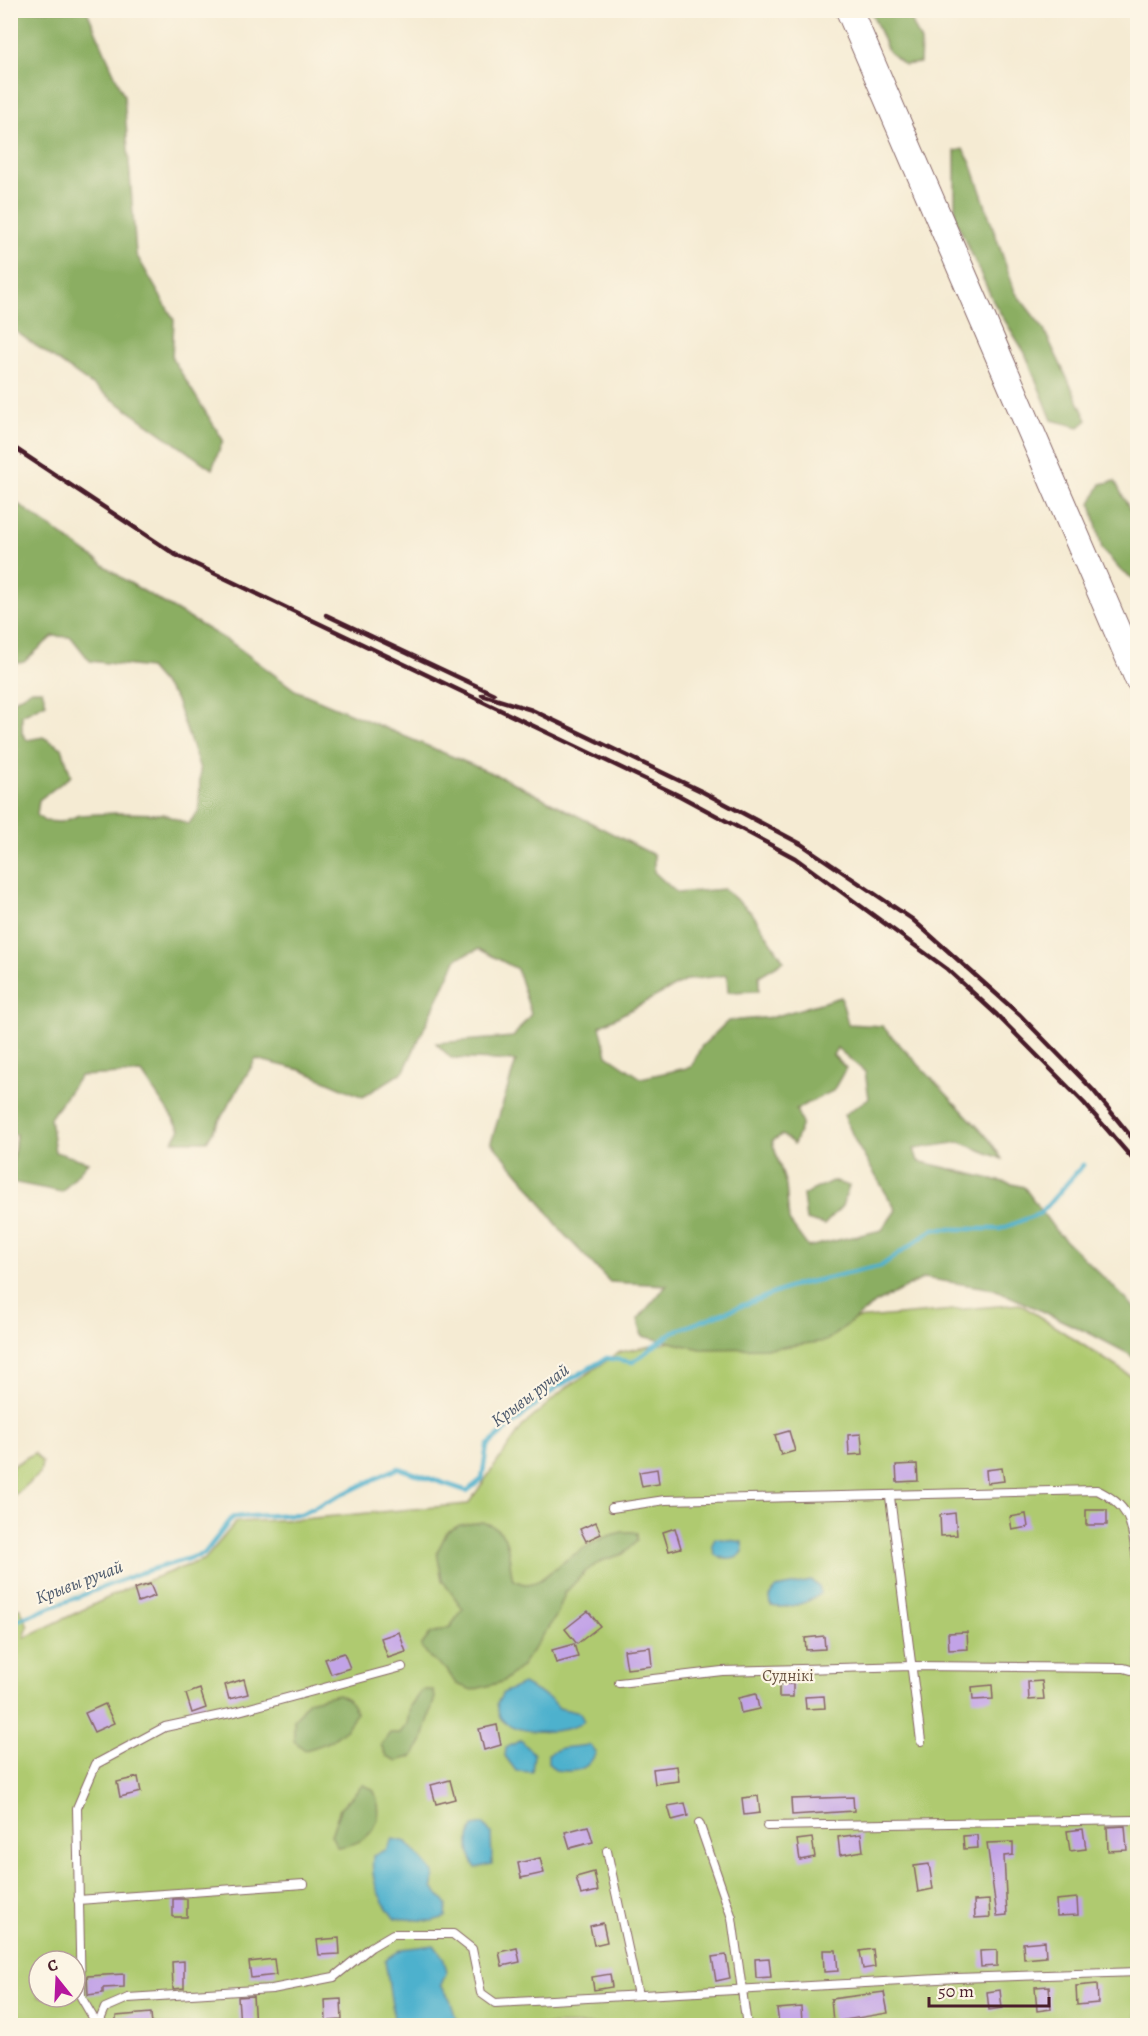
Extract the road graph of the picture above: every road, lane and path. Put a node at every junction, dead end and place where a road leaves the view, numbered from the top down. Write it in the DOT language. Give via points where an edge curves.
graph roads {
  1 [pos="849,10"];
  2 [pos="1137,679"];
  3 [pos="890,1497"];
  4 [pos="612,1508"];
  5 [pos="1137,1565"];
  6 [pos="912,1666"];
  7 [pos="402,1667"];
  8 [pos="1137,1672"];
  9 [pos="619,1683"];
  10 [pos="921,1741"];
  11 [pos="1137,1820"];
  12 [pos="699,1823"];
  13 [pos="767,1826"];
  14 [pos="607,1851"];
  15 [pos="304,1884"];
  16 [pos="78,1900"];
  17 [pos="1137,1972"];
  18 [pos="742,1989"];
  19 [pos="638,1995"];
  20 [pos="98,2025"];
  21 [pos="747,2025"];
  1 -- 2 [label="main road"];
  3 -- 4 [label="lane" via="665,1500"];
  3 -- 5 [label="lane" via="1096,1490 1115,1498 1128,1515"];
  3 -- 6 [label="lane"];
  6 -- 8 [label="lane" via="1124,1668"];
  6 -- 9 [label="lane" via="722,1671"];
  6 -- 10 [label="lane"];
  7 -- 16 [label="lane" via="165,1727 96,1764 76,1808"];
  11 -- 13 [label="lane"];
  12 -- 18 [label="lane" via="732,1918"];
  14 -- 19 [label="lane"];
  15 -- 16 [label="lane"];
  16 -- 20 [label="lane" via="81,1997"];
  17 -- 18 [label="lane"];
  18 -- 19 [label="lane"];
  18 -- 21 [label="lane"];
  19 -- 20 [label="lane" via="495,2003 481,1993 472,1948 453,1934 393,1934 334,1977 272,1989 128,1998 105,2008"];
}
